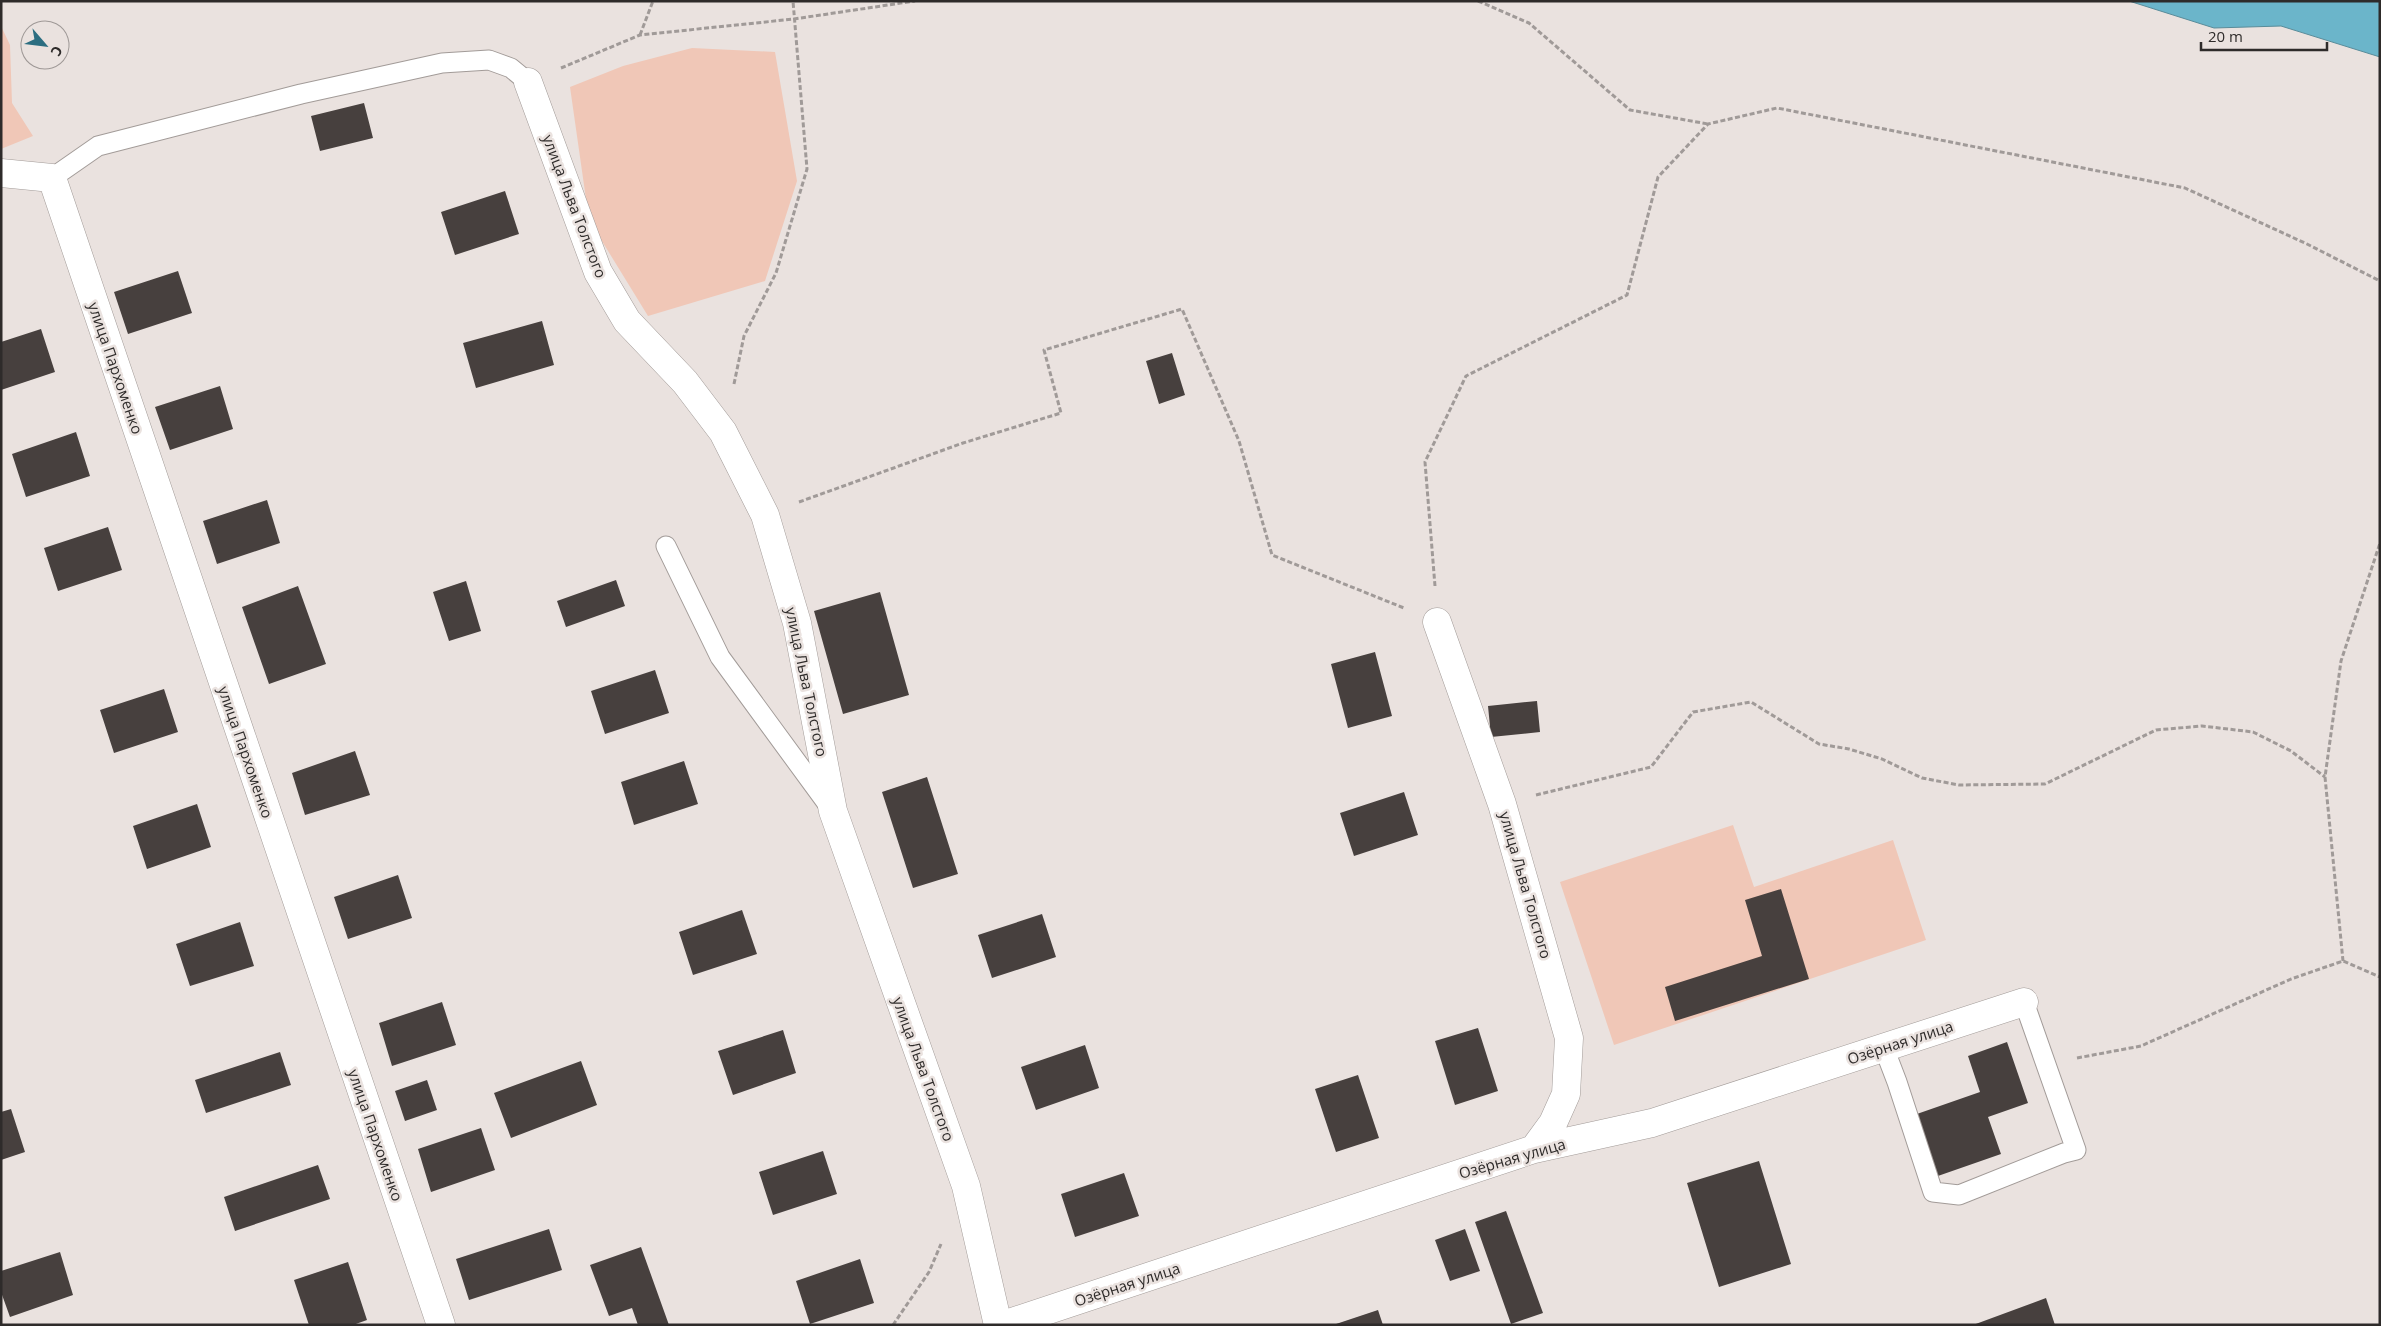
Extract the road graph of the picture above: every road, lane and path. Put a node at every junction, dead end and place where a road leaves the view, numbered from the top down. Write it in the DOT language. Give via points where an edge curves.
graph roads {
  1 [pos="653,1"];
  2 [pos="793,1"];
  3 [pos="915,1"];
  4 [pos="1478,1"];
  5 [pos="794,19"];
  6 [pos="640,34"];
  7 [pos="528,82"];
  8 [pos="1708,124"];
  9 [pos="1,173"];
  10 [pos="52,178"];
  11 [pos="2380,281"];
  12 [pos="723,432"];
  13 [pos="765,515"];
  14 [pos="2380,543"];
  15 [pos="666,546"];
  16 [pos="1438,622"];
  17 [pos="2325,776"];
  18 [pos="1502,804"];
  19 [pos="833,811"];
  20 [pos="2343,961"];
  21 [pos="2380,976"];
  22 [pos="2024,1002"];
  23 [pos="1884,1048"];
  24 [pos="2046,1064"];
  25 [pos="1534,1148"];
  26 [pos="944,1238"];
  27 [pos="441,1325"];
  28 [pos="893,1325"];
  29 [pos="998,1325"];
  30 [pos="1003,1325"];
  1 -- 6 [label="path"];
  2 -- 5 [label="path"];
  3 -- 5 [label="path"];
  4 -- 8 [label="path" via="1529,23 1630,110"];
  5 -- 6 [label="path"];
  5 -- 12 [label="path" via="807,169 776,273 744,336"];
  6 -- 7 [label="path"];
  7 -- 10 [label="lane" via="511,68 489,60 442,63 301,94 98,146"];
  7 -- 12 [label="street, улица Льва Толстого" via="598,272 627,322 684,382"];
  8 -- 11 [label="path" via="1777,108 2185,188"];
  8 -- 16 [label="path" via="1658,178 1627,295 1466,376 1425,462"];
  9 -- 10 [label="street"];
  10 -- 27 [label="street, улица Пархоменко"];
  12 -- 13 [label="street, улица Льва Толстого"];
  13 -- 16 [label="path" via="963,443 1061,413 1044,350 1182,309 1239,441 1272,555"];
  13 -- 19 [label="street, улица Льва Толстого" via="797,623"];
  14 -- 17 [label="path" via="2341,661"];
  15 -- 19 [label="lane" via="720,657"];
  16 -- 18 [label="street, улица Льва Толстого"];
  17 -- 18 [label="path" via="2291,751 2253,732 2202,726 2156,730 2045,784 1959,785 1922,778 1882,759 1819,744 1751,702 1693,712 1650,767"];
  17 -- 20 [label="path"];
  18 -- 25 [label="street, улица Льва Толстого" via="1569,1038 1566,1094 1553,1123"];
  19 -- 29 [label="street, улица Льва Толстого" via="966,1186"];
  20 -- 21 [label="path"];
  20 -- 24 [label="path" via="2290,979 2141,1046"];
  22 -- 23 [label="street, Озёрная улица"];
  22 -- 24 [label="lane"];
  23 -- 24 [label="lane" via="1933,1192 1959,1195 2076,1150"];
  23 -- 25 [label="street, Озёрная улица" via="1652,1123"];
  25 -- 30 [label="street, Озёрная улица"];
  26 -- 28 [label="path" via="929,1272"];
}
